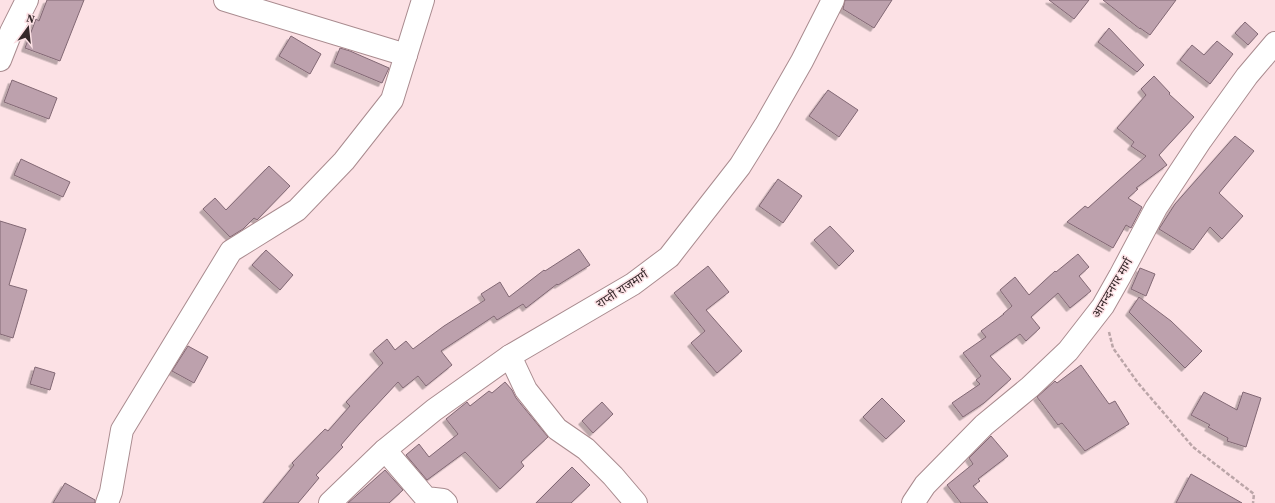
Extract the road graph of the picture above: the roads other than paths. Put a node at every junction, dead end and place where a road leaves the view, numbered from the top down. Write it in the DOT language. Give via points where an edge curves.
graph roads {
  1 [pos="27,0"];
  2 [pos="225,0"];
  3 [pos="423,0"];
  4 [pos="833,0"];
  5 [pos="1275,43"];
  6 [pos="406,55"];
  7 [pos="0,60"];
  8 [pos="510,356"];
  9 [pos="385,450"];
  10 [pos="108,503"];
  11 [pos="330,503"];
  12 [pos="446,503"];
  13 [pos="636,503"];
  14 [pos="913,503"];
  1 -- 7 [label="street"];
  2 -- 6 [label="street"];
  3 -- 6 [label="street"];
  4 -- 8 [label="street, राप्ती राजमार्ग" via="802,61 740,166 668,256 633,284"];
  5 -- 14 [label="street, आनन्दनगर मार्ग" via="1247,76 1201,140 1156,208 1103,306 1068,351 1030,387 984,424 925,485"];
  6 -- 10 [label="street" via="392,100 344,161 297,210 231,251 122,430"];
  8 -- 9 [label="street, राप्ती राजमार्ग" via="434,410"];
  8 -- 13 [label="street" via="526,390 557,429 586,449"];
  9 -- 11 [label="street, राप्ती राजमार्ग"];
  9 -- 12 [label="street" via="426,498 443,500"];
}
